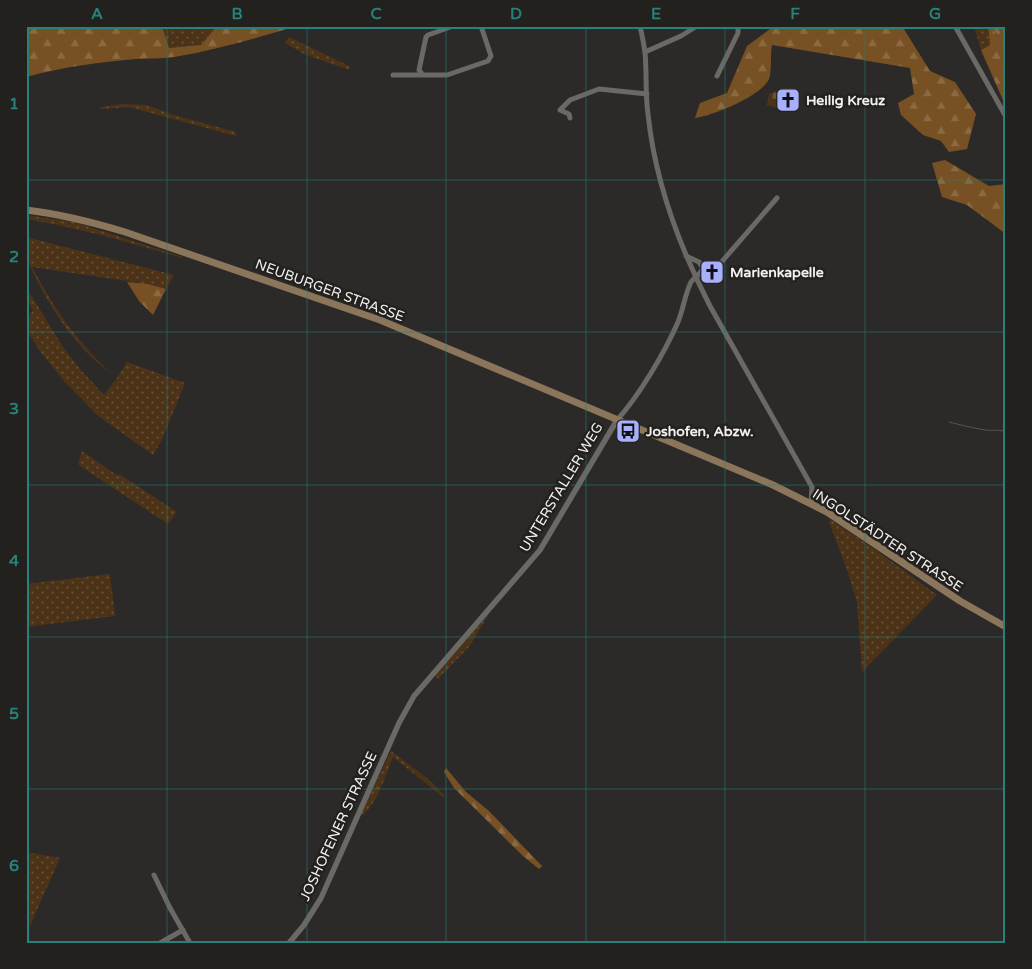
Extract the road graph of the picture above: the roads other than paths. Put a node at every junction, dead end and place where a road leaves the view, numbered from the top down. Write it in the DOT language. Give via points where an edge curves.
graph roads {
  1 [pos="453,26"];
  2 [pos="481,26"];
  3 [pos="640,26"];
  4 [pos="697,26"];
  5 [pos="738,26"];
  6 [pos="955,26"];
  7 [pos="645,52"];
  8 [pos="394,75"];
  9 [pos="423,75"];
  10 [pos="717,76"];
  11 [pos="646,94"];
  12 [pos="1005,115"];
  13 [pos="570,118"];
  14 [pos="777,198"];
  15 [pos="26,210"];
  16 [pos="686,256"];
  17 [pos="703,268"];
  18 [pos="696,278"];
  19 [pos="617,420"];
  20 [pos="811,503"];
  21 [pos="1006,627"];
  22 [pos="403,714"];
  23 [pos="154,875"];
  24 [pos="182,930"];
  25 [pos="160,943"];
  26 [pos="190,943"];
  27 [pos="289,943"];
  1 -- 9 [label="street" via="426,37 419,70"];
  2 -- 9 [label="street" via="491,56 488,61 447,75"];
  3 -- 7 [label="street"];
  4 -- 7 [label="street"];
  5 -- 10 [label="street" via="738,34"];
  6 -- 12 [label="street"];
  7 -- 11 [label="street"];
  8 -- 9 [label="street"];
  11 -- 13 [label="street" via="599,89 570,100 560,110"];
  11 -- 16 [label="street" via="663,192"];
  14 -- 17 [label="street" via="720,264"];
  15 -- 19 [label="main road, NEUBURGER STRASSE" via="90,221 380,320"];
  16 -- 17 [label="street" via="699,262"];
  16 -- 18 [label="street"];
  17 -- 18 [label="street, UNTERSTALLER WEG"];
  18 -- 19 [label="street, UNTERSTALLER WEG" via="667,344"];
  18 -- 20 [label="street" via="812,487"];
  19 -- 20 [label="main road, INGOLSTÄDTER STRASSE"];
  19 -- 22 [label="street, UNTERSTALLER WEG" via="540,550 414,696"];
  20 -- 21 [label="main road, INGOLSTÄDTER STRASSE" via="960,601"];
  22 -- 27 [label="street, JOSHOFENER STRASSE" via="321,898"];
  23 -- 24 [label="street"];
  24 -- 25 [label="street"];
  24 -- 26 [label="street"];
}
